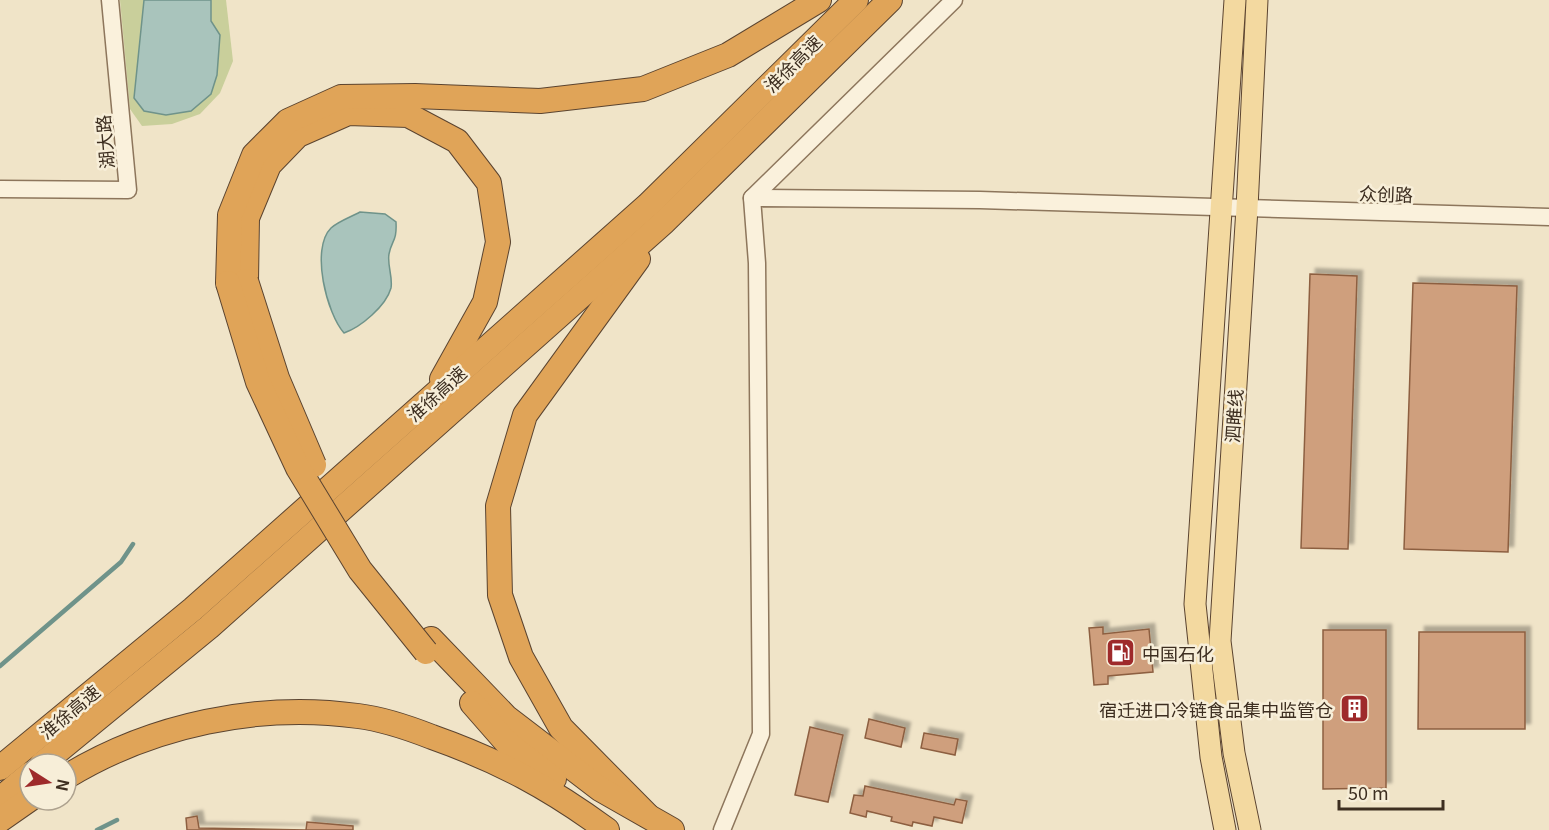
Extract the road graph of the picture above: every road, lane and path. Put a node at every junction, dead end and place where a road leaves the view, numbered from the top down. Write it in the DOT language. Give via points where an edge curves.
graph roads {
  1 [pos="110,0"];
  2 [pos="819,0"];
  3 [pos="856,0"];
  4 [pos="890,0"];
  5 [pos="954,0"];
  6 [pos="1235,0"];
  7 [pos="1257,0"];
  8 [pos="0,189"];
  9 [pos="752,198"];
  10 [pos="1222,207"];
  11 [pos="1247,208"];
  12 [pos="1549,217"];
  13 [pos="664,222"];
  14 [pos="237,282"];
  15 [pos="432,396"];
  16 [pos="428,646"];
  17 [pos="57,752"];
  18 [pos="0,768"];
  19 [pos="78,770"];
  20 [pos="18,784"];
  21 [pos="0,799"];
  22 [pos="1220,803"];
  23 [pos="18,807"];
  24 [pos="1245,808"];
  25 [pos="647,815"];
  26 [pos="0,820"];
  27 [pos="608,830"];
  28 [pos="614,830"];
  29 [pos="672,830"];
  30 [pos="722,830"];
  31 [pos="1220,830"];
  32 [pos="1225,830"];
  33 [pos="1250,830"];
  34 [pos="1255,830"];
  1 -- 8 [label="street, 湖大路" via="128,190"];
  2 -- 14 [label="highway" via="728,55 643,89 540,101 341,97 288,121 254,155 230,215"];
  3 -- 15 [label="highway, 淮徐高速" via="648,205"];
  4 -- 13 [label="highway, 淮徐高速"];
  5 -- 9 [label="street"];
  6 -- 10 [label="main road, 泗睢线"];
  7 -- 11 [label="main road, 泗睢线"];
  9 -- 10 [label="street, 众创路"];
  9 -- 30 [label="street" via="757,263 761,734"];
  10 -- 11 [label="street, 众创路"];
  10 -- 22 [label="main road, 泗睢线" via="1195,604 1210,757"];
  11 -- 12 [label="street, 众创路"];
  11 -- 24 [label="main road, 泗睢线" via="1220,641"];
  13 -- 17 [label="highway, 淮徐高速" via="209,627"];
  13 -- 25 [label="highway" via="525,415 498,506 500,595 521,657 561,728"];
  14 -- 15 [label="highway" via="247,218 269,165 298,135 348,113 408,115 457,141 489,183 498,242 485,302"];
  14 -- 16 [label="highway, bridge" via="258,382 298,468 360,570"];
  15 -- 18 [label="highway, 淮徐高速" via="193,609"];
  16 -- 25 [label="highway" via="506,717 600,789"];
  16 -- 28 [label="highway" via="507,743 588,804"];
  19 -- 27 [label="highway" via="168,731 243,714 359,716 411,729 486,756 558,794"];
  20 -- 21 [label="highway"];
  22 -- 31 [label="main road"];
  22 -- 32 [label="main road, 泗睢线"];
  23 -- 26 [label="highway"];
  24 -- 33 [label="main road, 泗睢线"];
  24 -- 34 [label="main road"];
  25 -- 29 [label="highway"];
}
